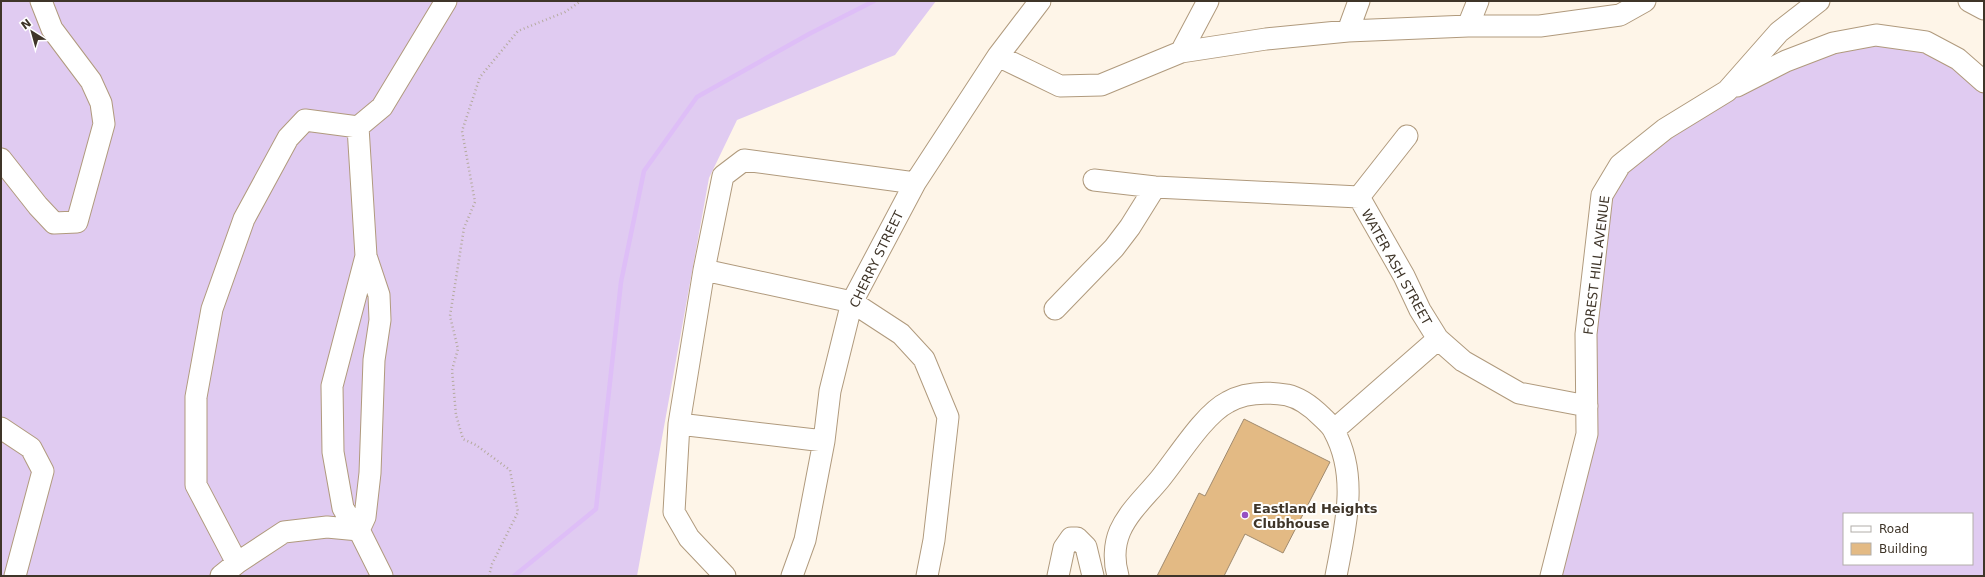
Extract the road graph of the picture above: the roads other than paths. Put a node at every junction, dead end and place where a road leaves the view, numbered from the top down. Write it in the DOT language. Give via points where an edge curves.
graph roads {
  1 [pos="41,1"];
  2 [pos="446,1"];
  3 [pos="1040,1"];
  4 [pos="1208,1"];
  5 [pos="1359,1"];
  6 [pos="1478,1"];
  7 [pos="1645,1"];
  8 [pos="1819,1"];
  9 [pos="1969,1"];
  10 [pos="1984,9"];
  11 [pos="1468,26"];
  12 [pos="1348,31"];
  13 [pos="1181,52"];
  14 [pos="998,56"];
  15 [pos="1984,82"];
  16 [pos="1727,91"];
  17 [pos="358,127"];
  18 [pos="1407,136"];
  19 [pos="1,159"];
  20 [pos="1094,180"];
  21 [pos="914,183"];
  22 [pos="1155,187"];
  23 [pos="1359,197"];
  24 [pos="366,256"];
  25 [pos="704,270"];
  26 [pos="852,302"];
  27 [pos="1055,309"];
  28 [pos="1438,339"];
  29 [pos="1587,406"];
  30 [pos="679,424"];
  31 [pos="1,428"];
  32 [pos="1334,430"];
  33 [pos="824,441"];
  34 [pos="359,530"];
  35 [pos="229,570"];
  36 [pos="15,576"];
  37 [pos="382,576"];
  38 [pos="726,576"];
  39 [pos="792,576"];
  40 [pos="927,576"];
  41 [pos="1058,576"];
  42 [pos="1093,576"];
  43 [pos="1118,576"];
  44 [pos="1336,576"];
  45 [pos="1551,576"];
  1 -- 19 [label="street" via="52,29 91,81 101,102 104,124 77,222 54,223"];
  2 -- 17 [label="street" via="382,107"];
  3 -- 14 [label="street, CHERRY STREET"];
  4 -- 13 [label="street"];
  5 -- 12 [label="street"];
  6 -- 11 [label="street"];
  7 -- 11 [label="street" via="1620,15 1540,26"];
  8 -- 16 [label="street, FOREST HILL AVENUE" via="1779,32"];
  9 -- 10 [label="street"];
  11 -- 12 [label="street"];
  12 -- 13 [label="street" via="1266,39"];
  13 -- 14 [label="street" via="1101,85 1060,86"];
  14 -- 21 [label="street, CHERRY STREET"];
  15 -- 16 [label="street" via="1958,59 1926,42 1876,35 1833,43 1786,61"];
  16 -- 29 [label="street, FOREST HILL AVENUE" via="1665,129 1620,165 1602,195 1586,334"];
  17 -- 24 [label="street"];
  17 -- 35 [label="street" via="305,120 288,138 244,219 212,309 196,397 196,485"];
  18 -- 23 [label="street"];
  20 -- 22 [label="street, WATER ASH STREET"];
  21 -- 25 [label="street" via="744,160 723,176"];
  21 -- 26 [label="street, CHERRY STREET"];
  22 -- 23 [label="street, WATER ASH STREET"];
  22 -- 27 [label="street" via="1114,248"];
  23 -- 28 [label="street, WATER ASH STREET"];
  24 -- 34 [label="street" via="378,295 380,320 374,360 370,473 365,517"];
  24 -- 34 [label="street" via="332,386 333,452 338,486 343,508"];
  25 -- 26 [label="street"];
  25 -- 30 [label="street"];
  26 -- 33 [label="street, CHERRY STREET" via="830,391"];
  26 -- 40 [label="street" via="901,334 924,359 948,417 934,540"];
  28 -- 29 [label="street, WATER ASH STREET" via="1463,362 1519,393"];
  28 -- 32 [label="street"];
  29 -- 45 [label="street, FOREST HILL AVENUE" via="1587,434"];
  30 -- 33 [label="street"];
  30 -- 38 [label="street" via="674,512 689,538"];
  31 -- 36 [label="street" via="31,448 43,471"];
  32 -- 43 [label="street" via="1313,408 1296,397 1271,392 1227,402 1209,416 1159,480 1128,514 1119,533 1115,551"];
  32 -- 44 [label="street" via="1345,460 1349,485 1348,511"];
  33 -- 39 [label="street, CHERRY STREET" via="805,540"];
  34 -- 35 [label="street" via="327,527 284,532"];
  34 -- 37 [label="street"];
  41 -- 42 [label="street" via="1064,548 1071,538 1077,538 1086,547"];
}
